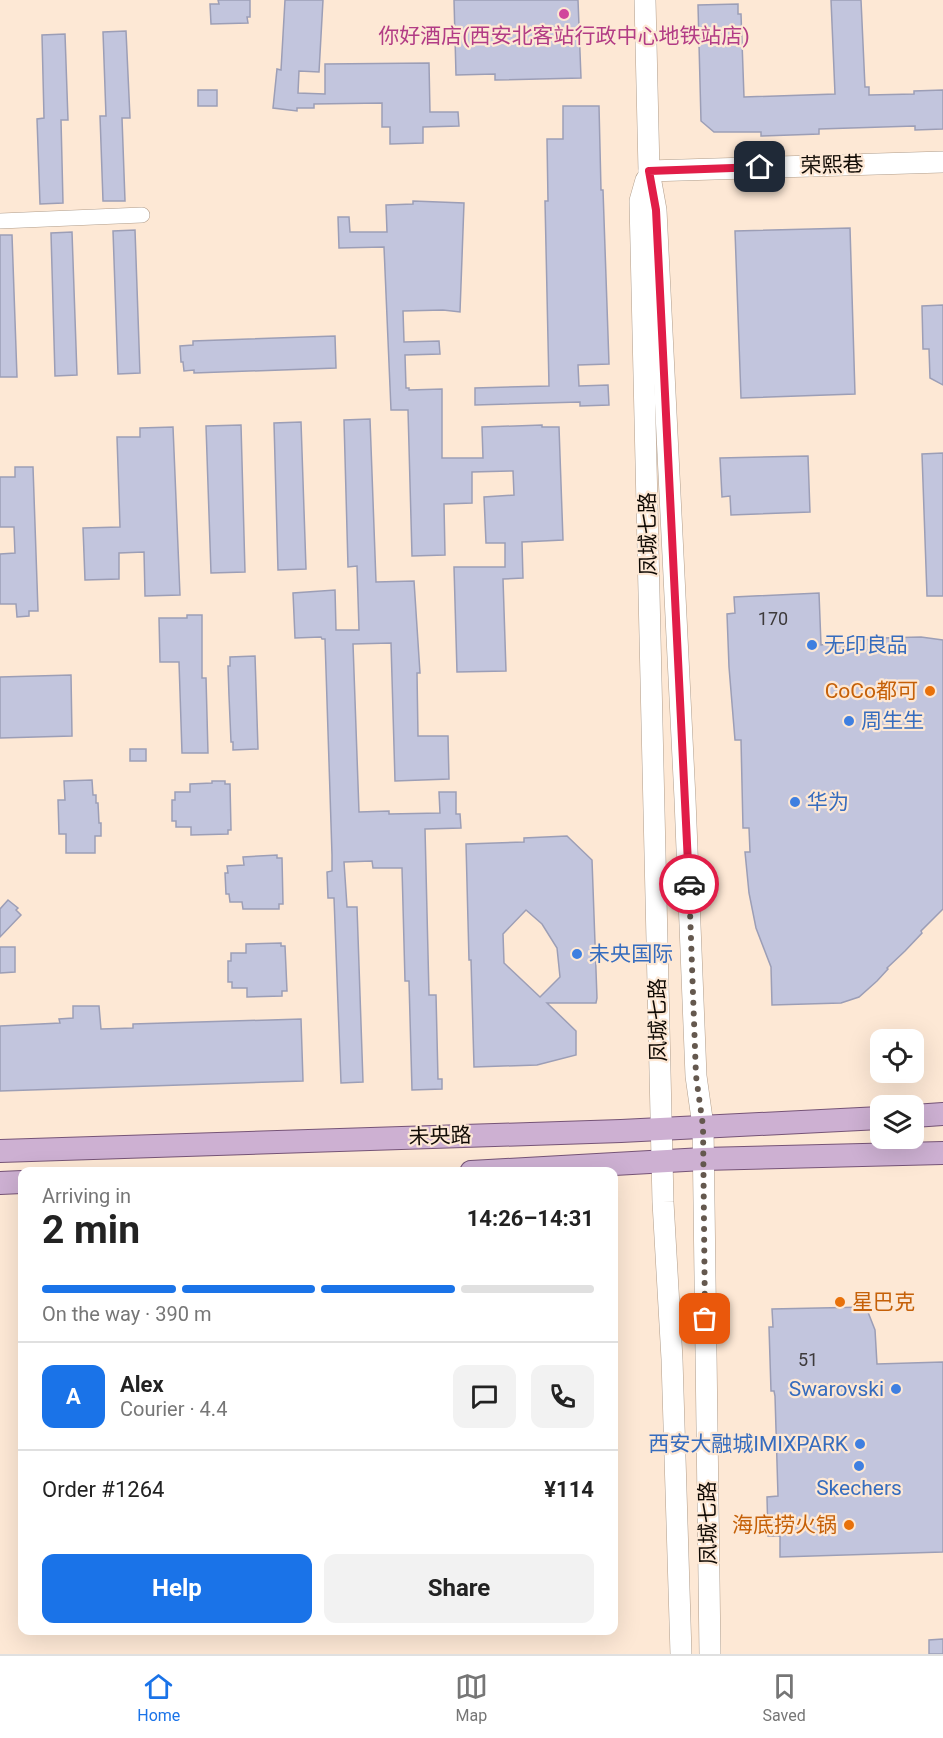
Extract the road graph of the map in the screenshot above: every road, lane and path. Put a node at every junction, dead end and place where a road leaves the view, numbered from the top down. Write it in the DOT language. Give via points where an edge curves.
graph roads {
  1 [pos="645,0"];
  2 [pos="943,162"];
  3 [pos="649,171"];
  4 [pos="142,215"];
  5 [pos="0,221"];
  6 [pos="943,1114"];
  7 [pos="924,1115"];
  8 [pos="870,1118"];
  9 [pos="703,1126"];
  10 [pos="661,1127"];
  11 [pos="0,1151"];
  12 [pos="943,1153"];
  13 [pos="703,1159"];
  14 [pos="662,1162"];
  15 [pos="566,1167"];
  16 [pos="18,1182"];
  17 [pos="0,1183"];
  18 [pos="681,1654"];
  19 [pos="710,1654"];
  1 -- 3 [label="street, 凤城七路"];
  2 -- 3 [label="street, 荣熙巷"];
  3 -- 9 [label="street, 凤城七路" via="656,210 696,1076"];
  3 -- 10 [label="street, 凤城七路" via="640,201"];
  4 -- 5 [label="street"];
  6 -- 7 [label="main road"];
  8 -- 9 [label="main road, 未央路"];
  9 -- 10 [label="main road, 未央路"];
  9 -- 13 [label="street, 凤城七路"];
  10 -- 11 [label="main road, 未央路"];
  10 -- 14 [label="street, 凤城七路"];
  12 -- 13 [label="main road, 未央路"];
  13 -- 14 [label="main road, 未央路"];
  13 -- 19 [label="street, 凤城七路"];
  14 -- 15 [label="main road, 未央路"];
  14 -- 18 [label="street, 凤城七路"];
  16 -- 17 [label="main road"];
}
